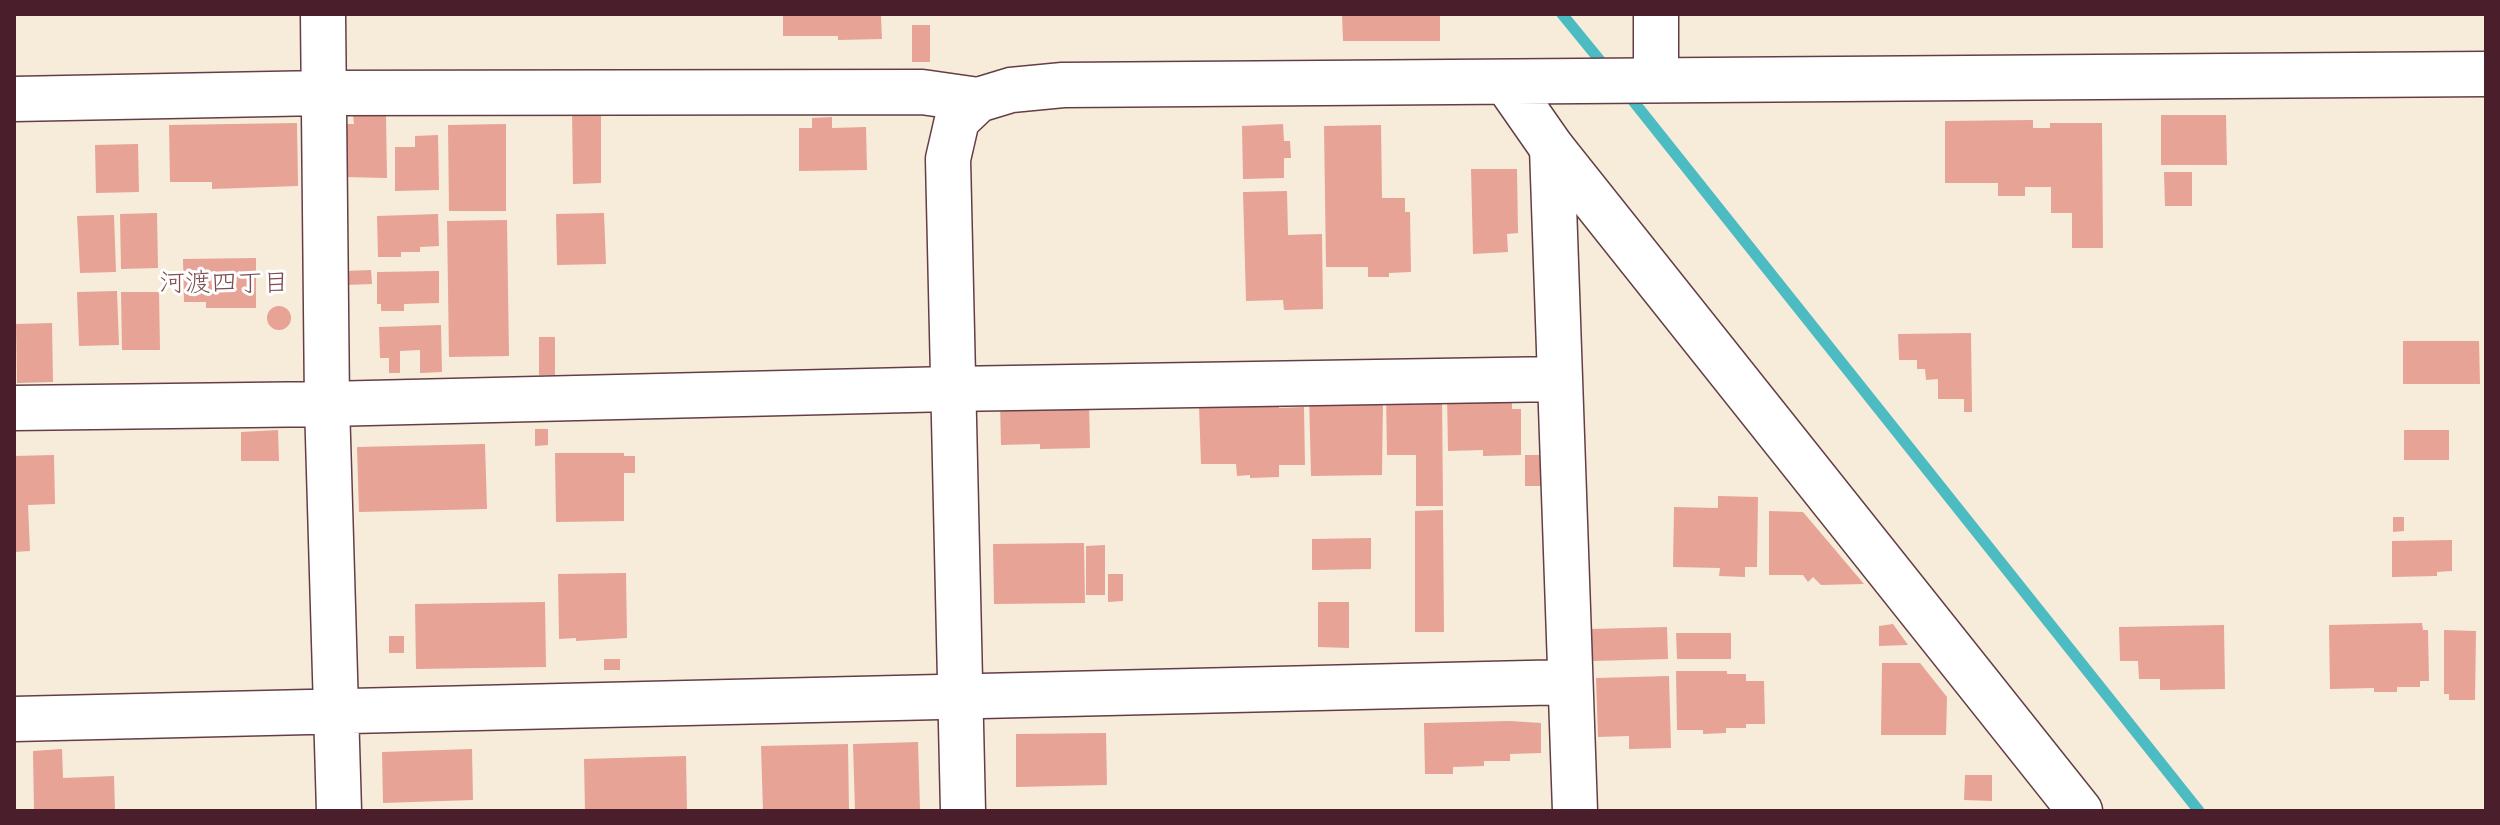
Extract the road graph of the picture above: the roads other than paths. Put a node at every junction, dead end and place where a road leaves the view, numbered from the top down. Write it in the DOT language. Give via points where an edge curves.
graph roads {
  1 [pos="323,14"];
  2 [pos="1656,14"];
  3 [pos="2486,74"];
  4 [pos="1652,80"];
  5 [pos="1526,82"];
  6 [pos="322,93"];
  7 [pos="14,99"];
  8 [pos="978,100"];
  9 [pos="1552,148"];
  10 [pos="1559,379"];
  11 [pos="951,389"];
  12 [pos="327,404"];
  13 [pos="14,408"];
  14 [pos="1570,682"];
  15 [pos="959,697"];
  16 [pos="336,713"];
  17 [pos="14,719"];
  18 [pos="339,811"];
  19 [pos="963,811"];
  20 [pos="1575,811"];
  21 [pos="2080,811"];
  1 -- 6 [label="street"];
  2 -- 4 [label="street"];
  3 -- 4 [label="street"];
  4 -- 5 [label="street"];
  5 -- 8 [label="street" via="1063,85 1011,90"];
  5 -- 9 [label="street"];
  6 -- 7 [label="street"];
  6 -- 8 [label="street" via="922,92"];
  6 -- 12 [label="street"];
  8 -- 11 [label="street" via="957,120 948,159"];
  9 -- 10 [label="street"];
  9 -- 21 [label="street"];
  10 -- 11 [label="street"];
  10 -- 14 [label="street"];
  11 -- 12 [label="street"];
  11 -- 15 [label="street"];
  12 -- 13 [label="street"];
  12 -- 16 [label="street"];
  14 -- 15 [label="street"];
  14 -- 20 [label="street"];
  15 -- 16 [label="street"];
  15 -- 19 [label="street"];
  16 -- 17 [label="street"];
  16 -- 18 [label="street"];
}
